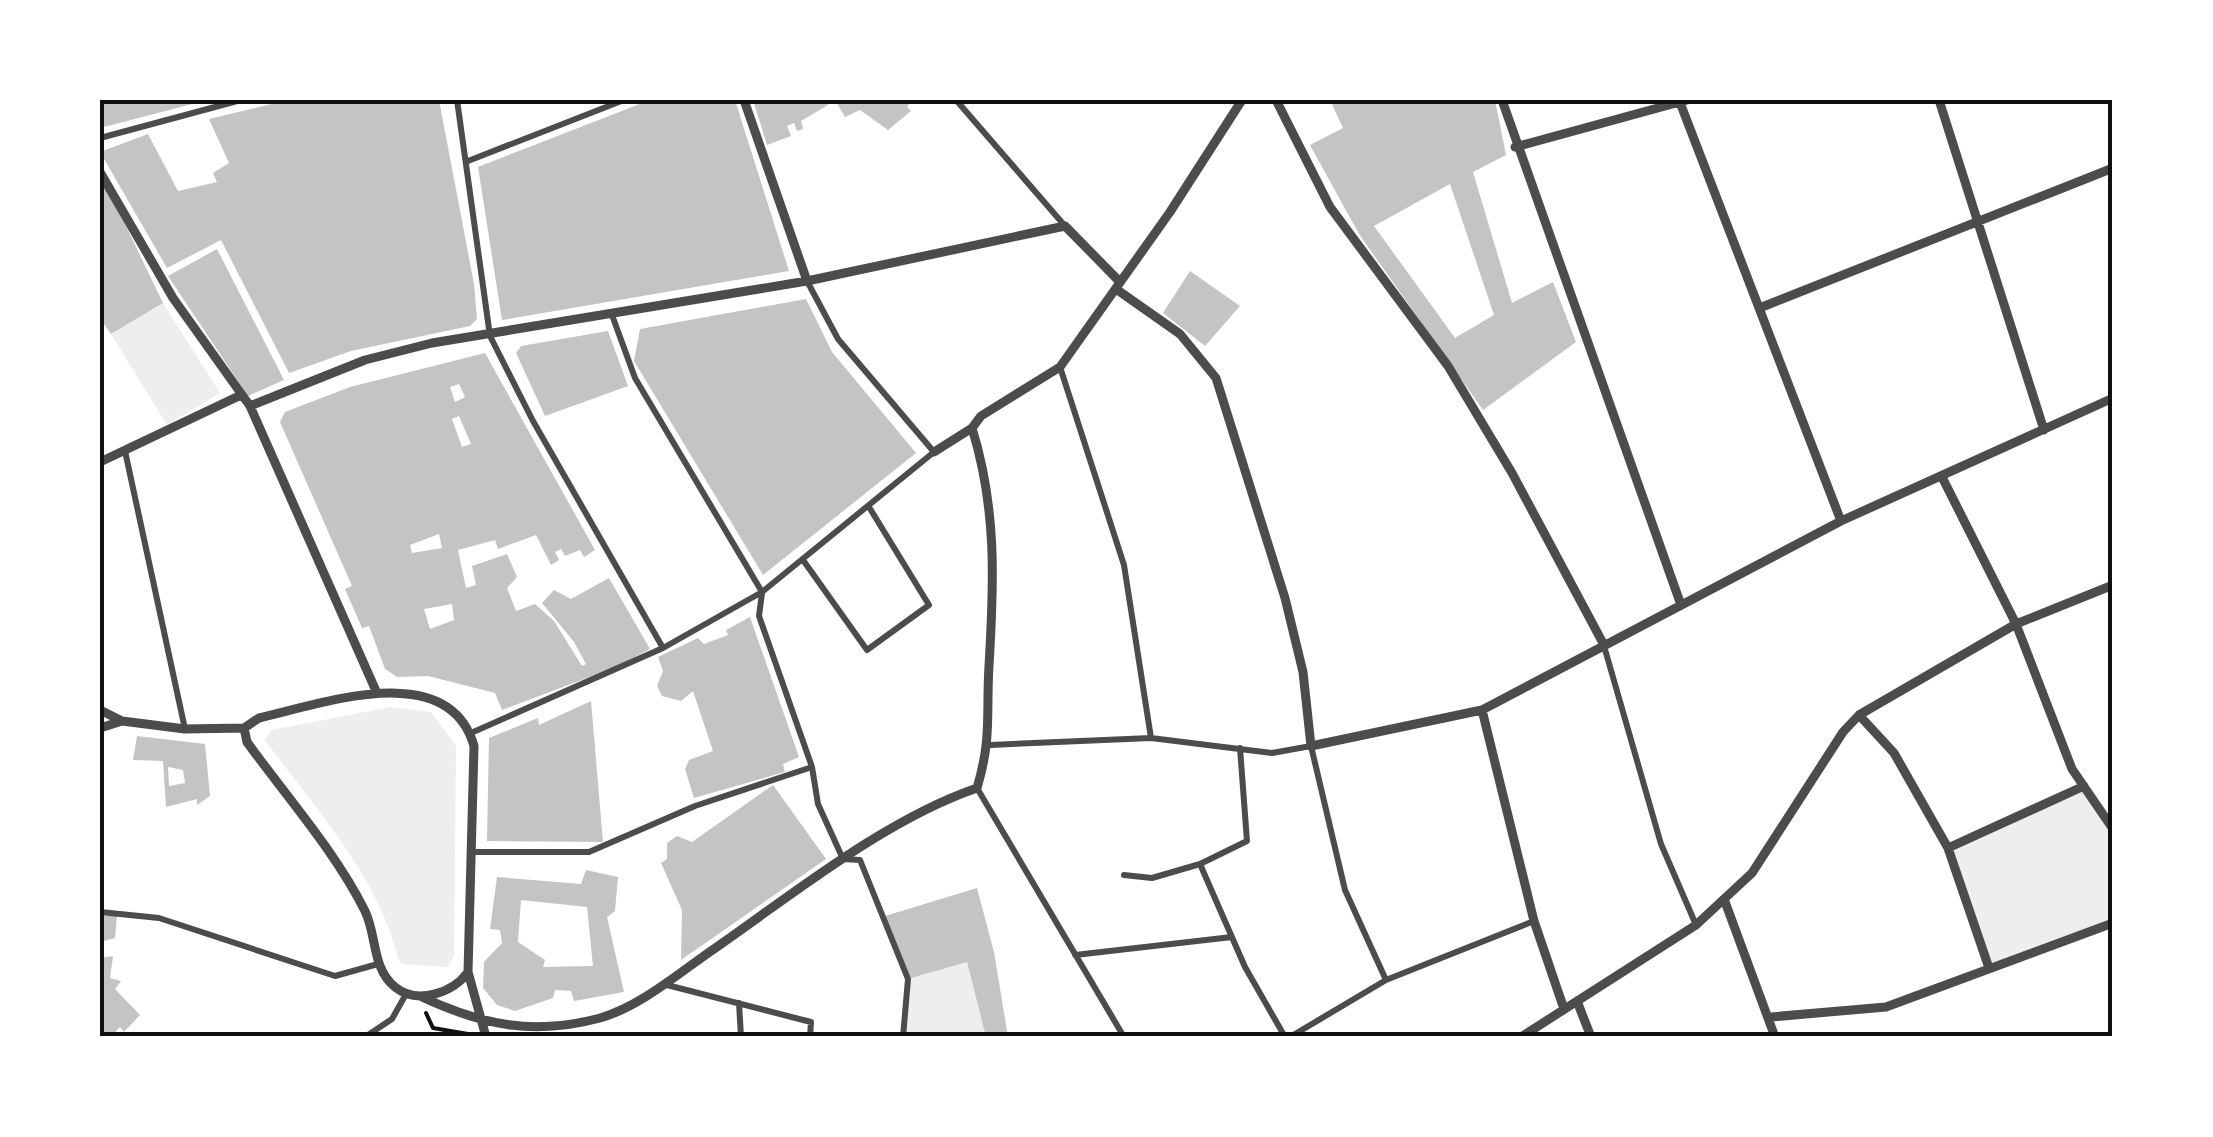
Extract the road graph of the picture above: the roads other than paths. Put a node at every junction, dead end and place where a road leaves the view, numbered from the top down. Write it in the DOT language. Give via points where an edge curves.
graph roads {
  1 [pos="241,100"];
  2 [pos="457,100"];
  3 [pos="624,100"];
  4 [pos="744,100"];
  5 [pos="956,100"];
  6 [pos="1242,100"];
  7 [pos="1276,100"];
  8 [pos="1502,100"];
  9 [pos="1939,100"];
  10 [pos="1682,101"];
  11 [pos="100,138"];
  12 [pos="1515,147"];
  13 [pos="468,161"];
  14 [pos="2113,168"];
  15 [pos="100,172"];
  16 [pos="1979,220"];
  17 [pos="1066,226"];
  18 [pos="806,280"];
  19 [pos="1118,285"];
  20 [pos="1762,307"];
  21 [pos="612,315"];
  22 [pos="490,336"];
  23 [pos="1060,367"];
  24 [pos="241,395"];
  25 [pos="2113,398"];
  26 [pos="250,406"];
  27 [pos="972,428"];
  28 [pos="2044,430"];
  29 [pos="125,451"];
  30 [pos="934,452"];
  31 [pos="100,462"];
  32 [pos="1942,477"];
  33 [pos="868,507"];
  34 [pos="1841,521"];
  35 [pos="803,560"];
  36 [pos="2113,585"];
  37 [pos="762,592"];
  38 [pos="1681,606"];
  39 [pos="2016,624"];
  40 [pos="1604,645"];
  41 [pos="663,648"];
  42 [pos="376,692"];
  43 [pos="100,710"];
  44 [pos="1482,710"];
  45 [pos="1859,715"];
  46 [pos="122,721"];
  47 [pos="100,728"];
  48 [pos="244,728"];
  49 [pos="186,729"];
  50 [pos="470,733"];
  51 [pos="1151,738"];
  52 [pos="990,745"];
  53 [pos="1311,746"];
  54 [pos="1240,748"];
  55 [pos="812,767"];
  56 [pos="2084,786"];
  57 [pos="978,788"];
  58 [pos="2113,829"];
  59 [pos="1948,848"];
  60 [pos="471,852"];
  61 [pos="843,859"];
  62 [pos="1200,864"];
  63 [pos="1124,876"];
  64 [pos="1724,900"];
  65 [pos="100,912"];
  66 [pos="1534,921"];
  67 [pos="2113,923"];
  68 [pos="1696,926"];
  69 [pos="1232,937"];
  70 [pos="1075,954"];
  71 [pos="378,964"];
  72 [pos="1990,968"];
  73 [pos="468,972"];
  74 [pos="1386,980"];
  75 [pos="663,984"];
  76 [pos="406,994"];
  77 [pos="422,997"];
  78 [pos="1577,1001"];
  79 [pos="738,1003"];
  80 [pos="1564,1009"];
  81 [pos="1771,1017"];
  82 [pos="482,1022"];
  83 [pos="365,1037"];
  84 [pos="486,1037"];
  85 [pos="741,1037"];
  86 [pos="810,1037"];
  87 [pos="903,1037"];
  88 [pos="1124,1037"];
  89 [pos="1287,1037"];
  90 [pos="1521,1037"];
  91 [pos="1591,1037"];
  92 [pos="1775,1037"];
  1 -- 11 [label="street"];
  2 -- 13 [label="street"];
  3 -- 13 [label="street"];
  4 -- 18 [label="street"];
  5 -- 17 [label="street"];
  6 -- 19 [label="street"];
  7 -- 40 [label="street" via="1330,207 1448,366 1494,442"];
  8 -- 12 [label="street"];
  9 -- 16 [label="street"];
  10 -- 12 [label="street"];
  10 -- 20 [label="street"];
  12 -- 38 [label="street"];
  13 -- 22 [label="street"];
  14 -- 16 [label="street"];
  15 -- 24 [label="street" via="172,298"];
  16 -- 20 [label="street"];
  16 -- 28 [label="street"];
  17 -- 18 [label="street"];
  17 -- 19 [label="street"];
  18 -- 21 [label="street"];
  18 -- 30 [label="street" via="838,339"];
  19 -- 23 [label="street"];
  19 -- 53 [label="street" via="1180,334 1216,378 1285,598"];
  20 -- 34 [label="street"];
  21 -- 22 [label="street"];
  21 -- 37 [label="street" via="635,378"];
  22 -- 26 [label="street" via="365,360"];
  22 -- 41 [label="street"];
  23 -- 27 [label="street"];
  23 -- 51 [label="street" via="1124,566"];
  24 -- 26 [label="street"];
  24 -- 29 [label="street"];
  25 -- 28 [label="street"];
  26 -- 42 [label="street"];
  27 -- 30 [label="street"];
  27 -- 52 [label="street" via="992,501"];
  28 -- 32 [label="street"];
  29 -- 31 [label="street"];
  29 -- 49 [label="street"];
  30 -- 33 [label="street"];
  32 -- 34 [label="street"];
  32 -- 39 [label="street"];
  33 -- 35 [label="street"];
  33 -- 35 [label="street" via="929,605 867,650"];
  34 -- 38 [label="street"];
  35 -- 37 [label="street"];
  36 -- 39 [label="street"];
  37 -- 41 [label="street"];
  37 -- 55 [label="street" via="760,616"];
  38 -- 40 [label="street"];
  39 -- 45 [label="street"];
  39 -- 56 [label="street"];
  40 -- 44 [label="street"];
  40 -- 68 [label="street" via="1661,844"];
  41 -- 50 [label="street"];
  42 -- 48 [label="street" via="259,718"];
  42 -- 50 [label="street" via="444,704"];
  43 -- 46 [label="street"];
  44 -- 53 [label="street"];
  44 -- 66 [label="street"];
  45 -- 59 [label="street" via="1894,754"];
  45 -- 64 [label="street" via="1752,873"];
  46 -- 47 [label="street"];
  46 -- 49 [label="street"];
  48 -- 49 [label="street"];
  48 -- 71 [label="street" via="246,742 363,908"];
  50 -- 60 [label="street"];
  51 -- 52 [label="street"];
  51 -- 54 [label="street"];
  52 -- 57 [label="street"];
  53 -- 54 [label="street" via="1272,753"];
  53 -- 74 [label="street" via="1345,890"];
  54 -- 62 [label="street" via="1247,841"];
  55 -- 60 [label="street" via="695,806 589,852"];
  55 -- 61 [label="street" via="818,804"];
  56 -- 58 [label="street"];
  56 -- 59 [label="street"];
  57 -- 61 [label="street"];
  57 -- 70 [label="street"];
  59 -- 72 [label="street"];
  60 -- 73 [label="street"];
  61 -- 75 [label="street"];
  61 -- 87 [label="street" via="860,860 908,980"];
  62 -- 63 [label="street" via="1152,878"];
  62 -- 69 [label="street"];
  64 -- 68 [label="street"];
  64 -- 81 [label="street"];
  65 -- 71 [label="street" via="159,918 335,976"];
  66 -- 74 [label="street"];
  66 -- 80 [label="street"];
  67 -- 72 [label="street"];
  68 -- 78 [label="street"];
  69 -- 70 [label="street"];
  69 -- 89 [label="street"];
  70 -- 88 [label="street"];
  71 -- 76 [label="street"];
  72 -- 81 [label="street" via="1886,1007"];
  73 -- 77 [label="street" via="462,981"];
  73 -- 82 [label="street"];
  74 -- 89 [label="street"];
  75 -- 79 [label="street"];
  75 -- 82 [label="street" via="603,1017 563,1024"];
  76 -- 77 [label="street"];
  76 -- 83 [label="street" via="392,1019"];
  77 -- 82 [label="street"];
  78 -- 80 [label="street"];
  78 -- 91 [label="street"];
  79 -- 85 [label="street"];
  79 -- 86 [label="street" via="811,1022"];
  80 -- 90 [label="street"];
  81 -- 92 [label="street"];
  82 -- 84 [label="street"];
}
